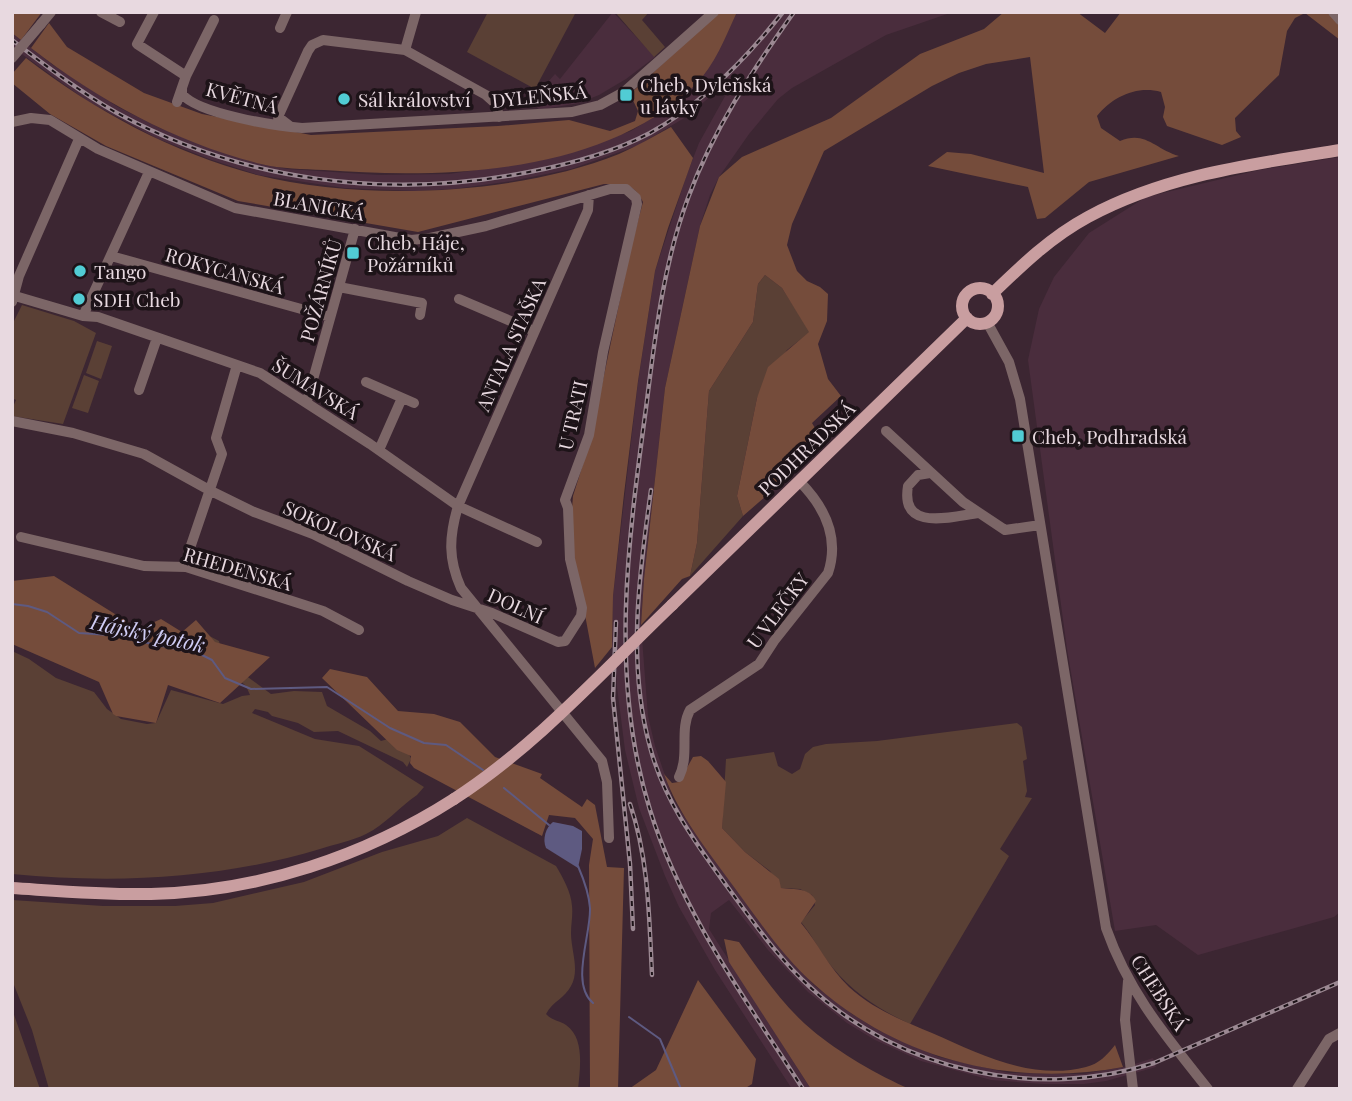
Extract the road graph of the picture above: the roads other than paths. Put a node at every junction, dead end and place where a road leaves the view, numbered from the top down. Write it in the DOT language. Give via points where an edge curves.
graph roads {
  1 [pos="51,12"];
  2 [pos="101,12"];
  3 [pos="154,12"];
  4 [pos="416,12"];
  5 [pos="714,12"];
  6 [pos="1333,12"];
  7 [pos="282,14"];
  8 [pos="214,20"];
  9 [pos="1340,20"];
  10 [pos="120,22"];
  11 [pos="280,28"];
  12 [pos="405,50"];
  13 [pos="12,58"];
  14 [pos="186,76"];
  15 [pos="182,88"];
  16 [pos="177,102"];
  17 [pos="278,117"];
  18 [pos="499,117"];
  19 [pos="12,122"];
  20 [pos="270,124"];
  21 [pos="292,127"];
  22 [pos="79,139"];
  23 [pos="1340,150"];
  24 [pos="149,172"];
  25 [pos="632,193"];
  26 [pos="589,195"];
  27 [pos="355,229"];
  28 [pos="111,256"];
  29 [pos="339,287"];
  30 [pos="992,294"];
  31 [pos="14,299"];
  32 [pos="459,299"];
  33 [pos="420,315"];
  34 [pos="83,316"];
  35 [pos="330,317"];
  36 [pos="967,318"];
  37 [pos="987,322"];
  38 [pos="534,331"];
  39 [pos="157,338"];
  40 [pos="237,365"];
  41 [pos="366,382"];
  42 [pos="139,390"];
  43 [pos="402,398"];
  44 [pos="307,401"];
  45 [pos="414,403"];
  46 [pos="12,421"];
  47 [pos="886,431"];
  48 [pos="379,450"];
  49 [pos="930,472"];
  50 [pos="799,481"];
  51 [pos="211,491"];
  52 [pos="458,506"];
  53 [pos="979,513"];
  54 [pos="1040,526"];
  55 [pos="21,537"];
  56 [pos="537,542"];
  57 [pos="186,566"];
  58 [pos="475,606"];
  59 [pos="359,630"];
  60 [pos="565,640"];
  61 [pos="679,777"];
  62 [pos="609,838"];
  63 [pos="12,888"];
  64 [pos="1128,981"];
  65 [pos="1340,1033"];
  66 [pos="1133,1089"];
  67 [pos="1208,1089"];
  68 [pos="1297,1089"];
  1 -- 13 [label="street, bridge"];
  2 -- 10 [label="street"];
  3 -- 14 [label="street" via="137,44"];
  4 -- 12 [label="street"];
  5 -- 18 [label="street, DYLEŇSKÁ" via="624,92 600,105 572,112"];
  6 -- 9 [label="street"];
  7 -- 11 [label="street"];
  8 -- 14 [label="street, KVĚTNÁ"];
  12 -- 17 [label="street" via="330,39 318,42 308,51"];
  12 -- 18 [label="street" via="486,95 496,104"];
  14 -- 15 [label="street, KVĚTNÁ"];
  15 -- 16 [label="street"];
  15 -- 20 [label="street, KVĚTNÁ" via="189,100 227,115"];
  17 -- 20 [label="street"];
  17 -- 21 [label="street"];
  18 -- 21 [label="street, DYLEŇSKÁ"];
  19 -- 22 [label="street, BLANICKÁ" via="43,118"];
  20 -- 21 [label="street, KVĚTNÁ"];
  22 -- 24 [label="street, BLANICKÁ"];
  22 -- 31 [label="street" via="19,276"];
  23 -- 30 [label="main road" via="1190,177 1130,197 1046,245"];
  24 -- 27 [label="street, BLANICKÁ" via="235,208"];
  24 -- 28 [label="street"];
  25 -- 26 [label="street, BLANICKÁ" via="619,188"];
  25 -- 60 [label="street, U TRATI" via="637,204 589,435 565,500 570,559 582,608"];
  26 -- 27 [label="street, BLANICKÁ" via="422,240"];
  26 -- 38 [label="street, ANTALA STAŠKA" via="588,210"];
  27 -- 29 [label="street, POŽÁRNÍKŮ"];
  28 -- 34 [label="street"];
  28 -- 35 [label="street, ROKYCANSKÁ"];
  29 -- 33 [label="street" via="422,303"];
  29 -- 35 [label="street, POŽÁRNÍKŮ"];
  30 -- 36 [label="main road" via="982,289 968,293 962,305"];
  30 -- 37 [label="main road" via="996,312"];
  31 -- 34 [label="street, ŠUMAVSKÁ"];
  32 -- 38 [label="street"];
  34 -- 39 [label="street, ŠUMAVSKÁ"];
  35 -- 44 [label="street, POŽÁRNÍKŮ"];
  36 -- 37 [label="main road" via="976,324"];
  36 -- 50 [label="main road, PODHRADSKÁ"];
  37 -- 54 [label="street" via="1017,384"];
  38 -- 52 [label="street, ANTALA STAŠKA"];
  39 -- 40 [label="street, ŠUMAVSKÁ"];
  39 -- 42 [label="street"];
  40 -- 44 [label="street, ŠUMAVSKÁ"];
  40 -- 51 [label="street" via="216,438 222,454"];
  41 -- 43 [label="street"];
  43 -- 45 [label="street"];
  43 -- 48 [label="street"];
  44 -- 48 [label="street, ŠUMAVSKÁ"];
  46 -- 51 [label="street, SOKOLOVSKÁ" via="127,448"];
  47 -- 49 [label="street"];
  48 -- 52 [label="street, ŠUMAVSKÁ"];
  49 -- 53 [label="street"];
  49 -- 53 [label="street" via="918,475 908,486 914,512 929,520"];
  50 -- 61 [label="street, U VLEČKY" via="819,503 828,522 832,561 828,573 759,664 690,710"];
  50 -- 63 [label="main road, PODHRADSKÁ, bridge" via="524,747 479,782 408,826 364,847 238,885 154,894"];
  51 -- 57 [label="street"];
  51 -- 58 [label="street, SOKOLOVSKÁ" via="408,581"];
  52 -- 56 [label="street, ŠUMAVSKÁ"];
  52 -- 58 [label="street, DOLNÍ" via="450,536 451,560 461,588"];
  53 -- 54 [label="street" via="1005,530"];
  54 -- 64 [label="street, CHEBSKÁ" via="1101,904"];
  55 -- 57 [label="street, RHEDENSKÁ" via="144,566"];
  57 -- 59 [label="street, RHEDENSKÁ" via="323,611"];
  58 -- 60 [label="street, DOLNÍ" via="558,642"];
  58 -- 62 [label="street" via="597,754 606,771"];
  64 -- 66 [label="street" via="1125,1020"];
  64 -- 67 [label="street, CHEBSKÁ"];
  65 -- 68 [label="street" via="1329,1039"];
}
